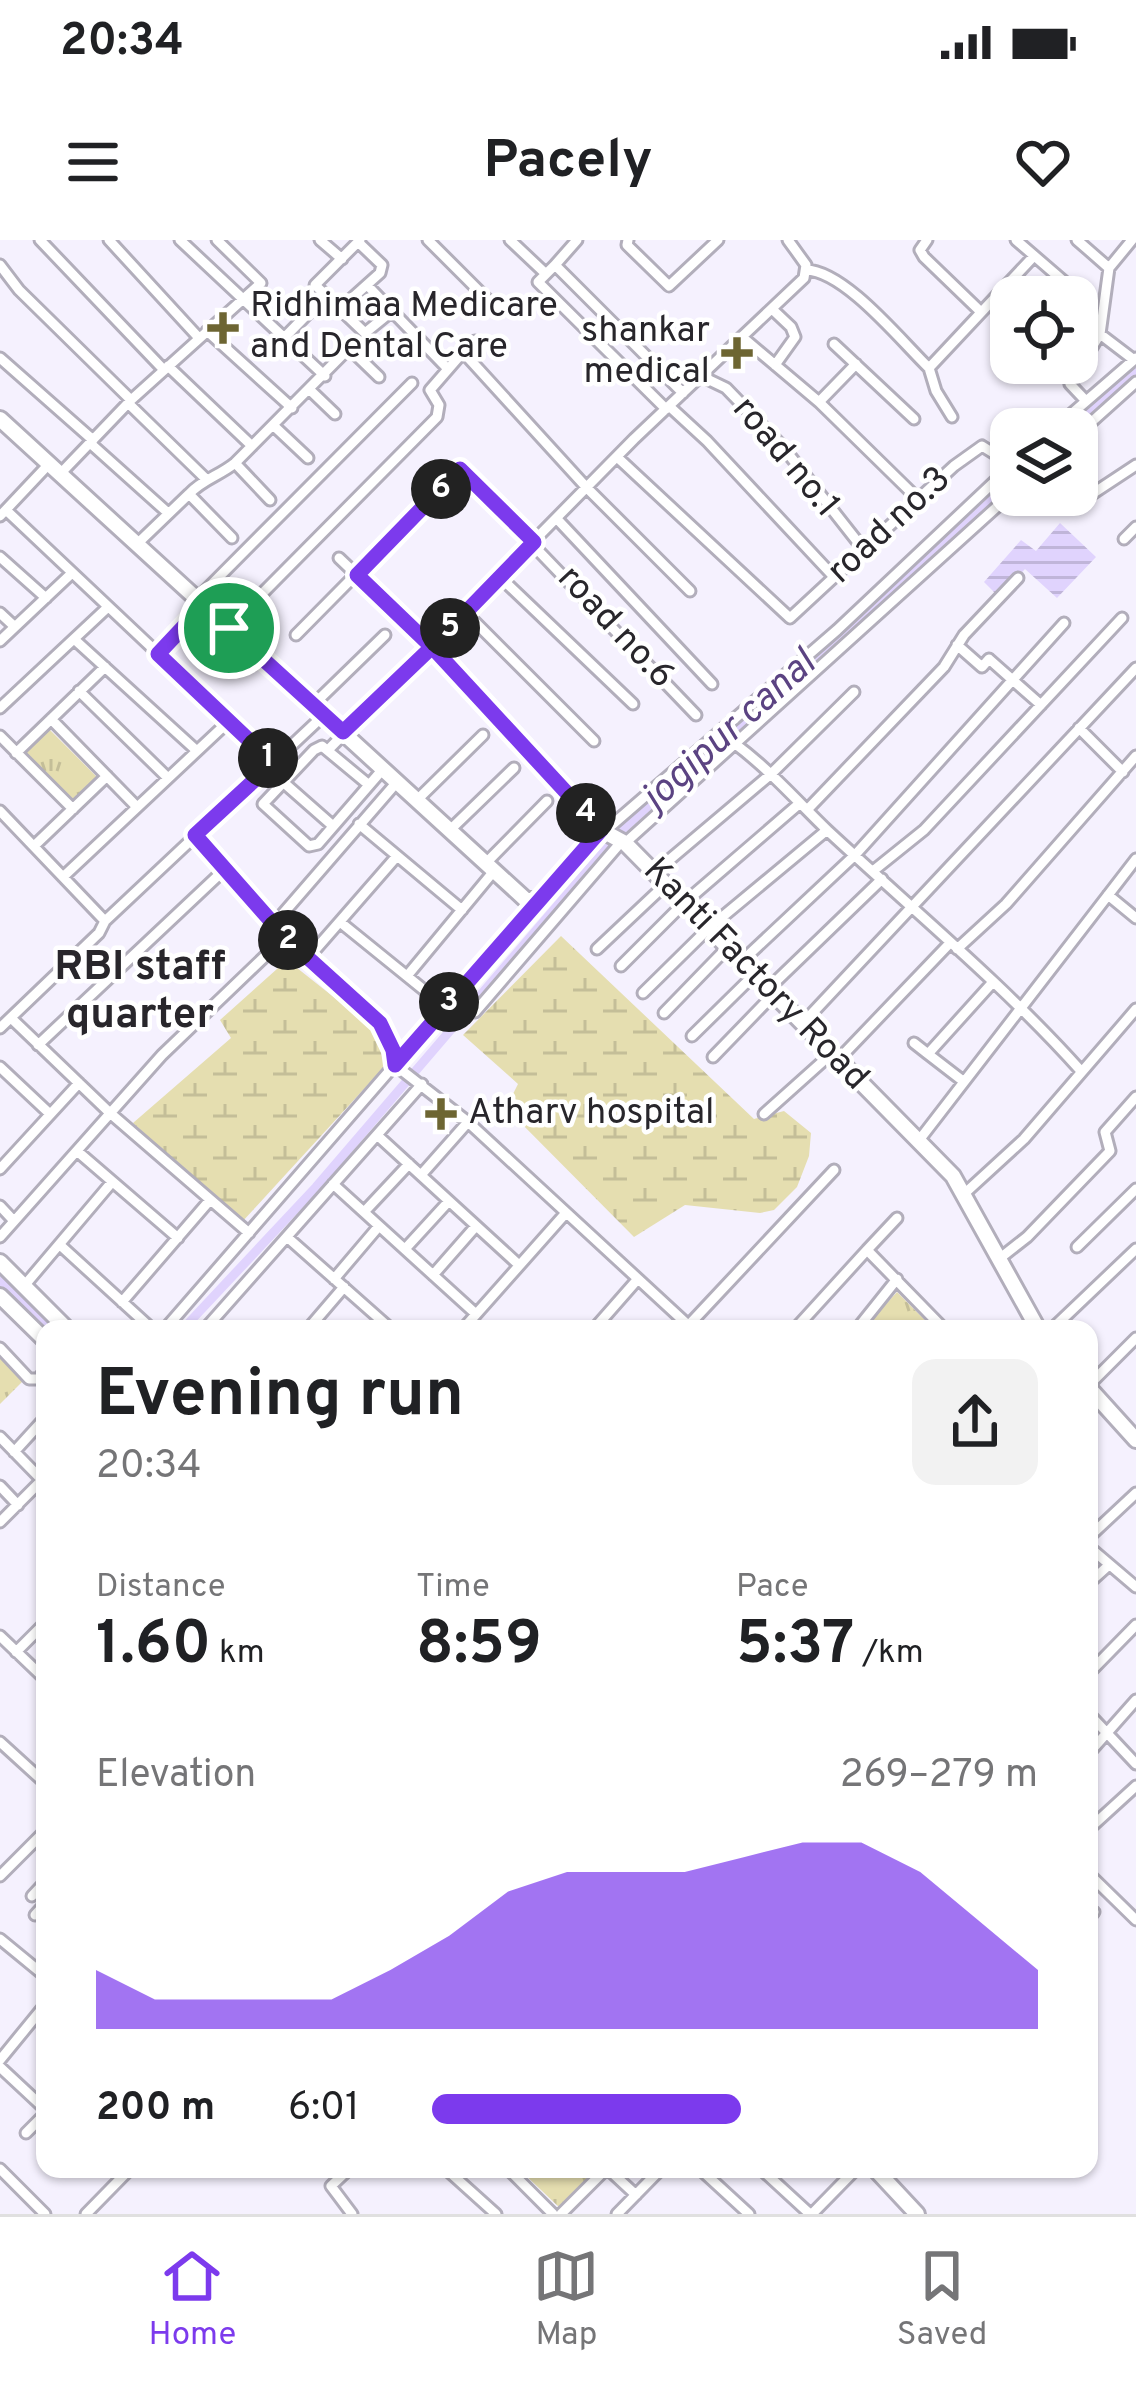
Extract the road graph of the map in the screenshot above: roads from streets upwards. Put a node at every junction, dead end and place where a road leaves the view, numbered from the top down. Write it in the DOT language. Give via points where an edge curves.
graph roads {
  1 [pos="40,240"];
  2 [pos="110,240"];
  3 [pos="180,240"];
  4 [pos="217,240"];
  5 [pos="320,240"];
  6 [pos="428,240"];
  7 [pos="511,240"];
  8 [pos="577,240"];
  9 [pos="628,240"];
  10 [pos="718,240"];
  11 [pos="788,240"];
  12 [pos="927,240"];
  13 [pos="1016,240"];
  14 [pos="1077,240"];
  15 [pos="1132,240"];
  16 [pos="359,241"];
  17 [pos="1034,256"];
  18 [pos="342,259"];
  19 [pos="0,265"];
  20 [pos="1109,268"];
  21 [pos="550,269"];
  22 [pos="805,274"];
  23 [pos="1057,276"];
  24 [pos="367,285"];
  25 [pos="326,295"];
  26 [pos="242,301"];
  27 [pos="340,308"];
  28 [pos="772,309"];
  29 [pos="392,311"];
  30 [pos="500,312"];
  31 [pos="981,312"];
  32 [pos="365,333"];
  33 [pos="1100,334"];
  34 [pos="203,335"];
  35 [pos="285,337"];
  36 [pos="742,337"];
  37 [pos="475,340"];
  38 [pos="834,344"];
  39 [pos="349,348"];
  40 [pos="463,352"];
  41 [pos="0,358"];
  42 [pos="1135,359"];
  43 [pos="856,364"];
  44 [pos="775,365"];
  45 [pos="166,368"];
  46 [pos="447,368"];
  47 [pos="929,368"];
  48 [pos="325,376"];
  49 [pos="701,376"];
  50 [pos="380,377"];
  51 [pos="1136,382"];
  52 [pos="412,383"];
  53 [pos="310,390"];
  54 [pos="683,393"];
  55 [pos="129,401"];
  56 [pos="1086,401"];
  57 [pos="819,402"];
  58 [pos="292,408"];
  59 [pos="667,408"];
  60 [pos="1078,408"];
  61 [pos="335,414"];
  62 [pos="1098,416"];
  63 [pos="952,417"];
  64 [pos="914,418"];
  65 [pos="274,426"];
  66 [pos="4,429"];
  67 [pos="92,441"];
  68 [pos="252,446"];
  69 [pos="990,451"];
  70 [pos="617,457"];
  71 [pos="308,458"];
  72 [pos="235,463"];
  73 [pos="1136,465"];
  74 [pos="55,469"];
  75 [pos="206,479"];
  76 [pos="990,485"];
  77 [pos="587,488"];
  78 [pos="1098,490"];
  79 [pos="189,494"];
  80 [pos="270,500"];
  81 [pos="919,500"];
  82 [pos="167,512"];
  83 [pos="3,513"];
  84 [pos="990,513"];
  85 [pos="557,519"];
  86 [pos="1136,527"];
  87 [pos="232,538"];
  88 [pos="1124,539"];
  89 [pos="534,542"];
  90 [pos="137,544"];
  91 [pos="864,550"];
  92 [pos="0,557"];
  93 [pos="339,558"];
  94 [pos="72,573"];
  95 [pos="357,575"];
  96 [pos="500,577"];
  97 [pos="834,577"];
  98 [pos="1018,578"];
  99 [pos="690,591"];
  100 [pos="46,598"];
  101 [pos="200,602"];
  102 [pos="108,607"];
  103 [pos="466,612"];
  104 [pos="0,613"];
  105 [pos="1121,618"];
  106 [pos="1064,623"];
  107 [pos="15,627"];
  108 [pos="229,628"];
  109 [pos="296,635"];
  110 [pos="385,635"];
  111 [pos="74,639"];
  112 [pos="0,641"];
  113 [pos="957,645"];
  114 [pos="432,647"];
  115 [pos="158,654"];
  116 [pos="105,667"];
  117 [pos="1136,668"];
  118 [pos="1012,679"];
  119 [pos="712,684"];
  120 [pos="0,688"];
  121 [pos="79,691"];
  122 [pos="854,692"];
  123 [pos="10,698"];
  124 [pos="633,704"];
  125 [pos="1041,705"];
  126 [pos="0,708"];
  127 [pos="318,710"];
  128 [pos="696,715"];
  129 [pos="51,719"];
  130 [pos="229,721"];
  131 [pos="1079,728"];
  132 [pos="343,732"];
  133 [pos="483,735"];
  134 [pos="0,736"];
  135 [pos="593,741"];
  136 [pos="734,743"];
  137 [pos="328,749"];
  138 [pos="197,751"];
  139 [pos="16,753"];
  140 [pos="1136,756"];
  141 [pos="273,763"];
  142 [pos="514,768"];
  143 [pos="383,769"];
  144 [pos="1123,772"];
  145 [pos="771,773"];
  146 [pos="107,776"];
  147 [pos="168,778"];
  148 [pos="283,782"];
  149 [pos="397,782"];
  150 [pos="369,785"];
  151 [pos="417,800"];
  152 [pos="547,801"];
  153 [pos="803,806"];
  154 [pos="137,807"];
  155 [pos="73,809"];
  156 [pos="1,814"];
  157 [pos="359,824"];
  158 [pos="333,826"];
  159 [pos="450,830"];
  160 [pos="827,830"];
  161 [pos="195,835"];
  162 [pos="613,836"];
  163 [pos="34,846"];
  164 [pos="855,855"];
  165 [pos="397,856"];
  166 [pos="1136,860"];
  167 [pos="490,867"];
  168 [pos="224,871"];
  169 [pos="878,875"];
  170 [pos="63,877"];
  171 [pos="660,878"];
  172 [pos="1108,895"];
  173 [pos="537,901"];
  174 [pos="684,903"];
  175 [pos="912,908"];
  176 [pos="462,910"];
  177 [pos="1136,918"];
  178 [pos="105,921"];
  179 [pos="340,922"];
  180 [pos="274,924"];
  181 [pos="709,928"];
  182 [pos="285,937"];
  183 [pos="954,946"];
  184 [pos="728,947"];
  185 [pos="598,949"];
  186 [pos="308,958"];
  187 [pos="742,961"];
  188 [pos="621,966"];
  189 [pos="754,974"];
  190 [pos="407,976"];
  191 [pos="992,982"];
  192 [pos="771,991"];
  193 [pos="643,993"];
  194 [pos="1022,1006"];
  195 [pos="445,1007"];
  196 [pos="1136,1009"];
  197 [pos="475,1012"];
  198 [pos="664,1013"];
  199 [pos="11,1018"];
  200 [pos="802,1022"];
  201 [pos="0,1028"];
  202 [pos="692,1036"];
  203 [pos="914,1043"];
  204 [pos="38,1045"];
  205 [pos="928,1054"];
  206 [pos="713,1057"];
  207 [pos="834,1058"];
  208 [pos="398,1067"];
  209 [pos="1082,1070"];
  210 [pos="2,1074"];
  211 [pos="963,1081"];
  212 [pos="419,1082"];
  213 [pos="79,1083"];
  214 [pos="1136,1097"];
  215 [pos="110,1113"];
  216 [pos="50,1114"];
  217 [pos="764,1114"];
  218 [pos="468,1122"];
  219 [pos="377,1135"];
  220 [pos="920,1139"];
  221 [pos="77,1151"];
  222 [pos="409,1164"];
  223 [pos="0,1168"];
  224 [pos="834,1170"];
  225 [pos="421,1175"];
  226 [pos="112,1182"];
  227 [pos="334,1184"];
  228 [pos="1136,1189"];
  229 [pos="964,1194"];
  230 [pos="210,1200"];
  231 [pos="449,1201"];
  232 [pos="0,1206"];
  233 [pos="364,1212"];
  234 [pos="565,1214"];
  235 [pos="897,1218"];
  236 [pos="14,1221"];
  237 [pos="379,1226"];
  238 [pos="476,1226"];
  239 [pos="248,1233"];
  240 [pos="0,1237"];
  241 [pos="287,1237"];
  242 [pos="178,1238"];
  243 [pos="60,1245"];
  244 [pos="1077,1247"];
  245 [pos="405,1249"];
  246 [pos="1136,1249"];
  247 [pos="867,1250"];
  248 [pos="999,1259"];
  249 [pos="0,1262"];
  250 [pos="519,1265"];
  251 [pos="433,1275"];
  252 [pos="334,1279"];
  253 [pos="897,1279"];
  254 [pos="638,1280"];
  255 [pos="24,1286"];
  256 [pos="344,1287"];
  257 [pos="0,1296"];
  258 [pos="122,1302"];
  259 [pos="476,1315"];
  260 [pos="58,1320"];
  261 [pos="142,1320"];
  262 [pos="172,1320"];
  263 [pos="213,1320"];
  264 [pos="316,1320"];
  265 [pos="381,1320"];
  266 [pos="471,1320"];
  267 [pos="602,1320"];
  268 [pos="680,1320"];
  269 [pos="694,1320"];
  270 [pos="803,1320"];
  271 [pos="863,1320"];
  272 [pos="936,1320"];
  273 [pos="1033,1320"];
  274 [pos="1061,1320"];
  275 [pos="36,1331"];
  276 [pos="1136,1338"];
  277 [pos="0,1348"];
  278 [pos="1098,1377"];
  279 [pos="36,1379"];
  280 [pos="1098,1396"];
  281 [pos="36,1428"];
  282 [pos="0,1437"];
  283 [pos="1136,1440"];
  284 [pos="14,1452"];
  285 [pos="36,1472"];
  286 [pos="0,1486"];
  287 [pos="36,1487"];
  288 [pos="1136,1493"];
  289 [pos="18,1505"];
  290 [pos="0,1522"];
  291 [pos="1098,1529"];
  292 [pos="1098,1554"];
  293 [pos="1109,1564"];
  294 [pos="1098,1574"];
  295 [pos="1136,1587"];
  296 [pos="1136,1625"];
  297 [pos="36,1632"];
  298 [pos="0,1636"];
  299 [pos="16,1652"];
  300 [pos="1098,1664"];
  301 [pos="36,1671"];
  302 [pos="1136,1700"];
  303 [pos="1098,1724"];
  304 [pos="1106,1732"];
  305 [pos="1098,1742"];
  306 [pos="1,1746"];
  307 [pos="1136,1765"];
  308 [pos="36,1775"];
  309 [pos="1136,1786"];
  310 [pos="1098,1821"];
  311 [pos="36,1840"];
  312 [pos="0,1876"];
  313 [pos="1098,1883"];
  314 [pos="36,1892"];
  315 [pos="32,1896"];
  316 [pos="1136,1920"];
  317 [pos="2,1946"];
  318 [pos="36,1970"];
  319 [pos="36,2016"];
  320 [pos="0,2064"];
  321 [pos="36,2102"];
  322 [pos="36,2121"];
  323 [pos="26,2133"];
  324 [pos="0,2169"];
  325 [pos="121,2178"];
  326 [pos="339,2178"];
  327 [pos="456,2178"];
  328 [pos="519,2178"];
  329 [pos="597,2178"];
  330 [pos="617,2178"];
  331 [pos="652,2178"];
  332 [pos="710,2178"];
  333 [pos="771,2178"];
  334 [pos="847,2178"];
  335 [pos="883,2178"];
  336 [pos="773,2180"];
  337 [pos="635,2195"];
  338 [pos="44,2214"];
  339 [pos="86,2214"];
  340 [pos="352,2214"];
  341 [pos="496,2214"];
  342 [pos="557,2214"];
  343 [pos="617,2214"];
  344 [pos="749,2214"];
  345 [pos="811,2214"];
  346 [pos="916,2214"];
  1 -- 45 [label="street"];
  2 -- 34 [label="street"];
  3 -- 26 [label="street"];
  4 -- 26 [label="street" via="261,283"];
  5 -- 18 [label="street"];
  6 -- 30 [label="street"];
  7 -- 21 [label="street"];
  8 -- 21 [label="street"];
  9 -- 10 [label="street" via="669,286"];
  11 -- 22 [label="street"];
  12 -- 31 [label="street" via="924,257"];
  13 -- 17 [label="street"];
  14 -- 20 [label="street"];
  15 -- 20 [label="street"];
  16 -- 18 [label="street"];
  16 -- 24 [label="street" via="382,266"];
  17 -- 23 [label="street"];
  17 -- 31 [label="street"];
  18 -- 25 [label="street" via="315,285"];
  19 -- 55 [label="street"];
  20 -- 33 [label="street"];
  21 -- 54 [label="street"];
  21 -- 59 [label="street" via="538,282"];
  22 -- 28 [label="street"];
  22 -- 47 [label="street" via="821,270 856,296"];
  24 -- 27 [label="street"];
  24 -- 29 [label="street"];
  25 -- 27 [label="street"];
  25 -- 35 [label="street"];
  26 -- 34 [label="street"];
  26 -- 35 [label="street"];
  27 -- 32 [label="street"];
  28 -- 36 [label="street"];
  28 -- 44 [label="street" via="795,337"];
  29 -- 32 [label="street"];
  29 -- 46 [label="street"];
  31 -- 47 [label="street"];
  32 -- 39 [label="street"];
  33 -- 42 [label="street"];
  33 -- 56 [label="street" via="1070,384"];
  34 -- 45 [label="street"];
  34 -- 58 [label="street"];
  35 -- 48 [label="street"];
  36 -- 44 [label="street"];
  36 -- 49 [label="street"];
  37 -- 40 [label="street"];
  38 -- 43 [label="street"];
  39 -- 48 [label="street"];
  39 -- 50 [label="street"];
  40 -- 46 [label="street"];
  40 -- 77 [label="street"];
  41 -- 67 [label="street"];
  42 -- 56 [label="street"];
  43 -- 57 [label="street"];
  43 -- 64 [label="street"];
  44 -- 57 [label="street"];
  45 -- 55 [label="street"];
  45 -- 68 [label="street"];
  46 -- 108 [label="street" via="430,390 437,417"];
  47 -- 63 [label="street"];
  48 -- 53 [label="street"];
  49 -- 54 [label="street"];
  49 -- 91 [label="street, road no.1" via="726,388 783,447"];
  51 -- 62 [label="street"];
  52 -- 101 [label="street"];
  53 -- 58 [label="street"];
  53 -- 61 [label="street"];
  54 -- 59 [label="street"];
  55 -- 67 [label="street"];
  55 -- 75 [label="street"];
  56 -- 60 [label="street"];
  57 -- 81 [label="street"];
  58 -- 65 [label="street"];
  59 -- 70 [label="street"];
  59 -- 97 [label="street"];
  65 -- 68 [label="street"];
  65 -- 71 [label="street"];
  66 -- 74 [label="street"];
  67 -- 74 [label="street"];
  67 -- 82 [label="street"];
  68 -- 72 [label="street"];
  69 -- 81 [label="street, road no.3" via="982,446"];
  70 -- 77 [label="street"];
  70 -- 97 [label="street, road no.3" via="790,618"];
  72 -- 75 [label="street"];
  72 -- 80 [label="street"];
  73 -- 78 [label="street"];
  74 -- 83 [label="street"];
  74 -- 90 [label="street"];
  75 -- 79 [label="street"];
  76 -- 162 [label="street"];
  77 -- 85 [label="street"];
  77 -- 99 [label="street"];
  79 -- 82 [label="street"];
  79 -- 87 [label="street"];
  81 -- 91 [label="street, road no.3"];
  82 -- 90 [label="street"];
  83 -- 94 [label="street"];
  84 -- 136 [label="street"];
  85 -- 89 [label="street"];
  85 -- 119 [label="street"];
  86 -- 88 [label="street"];
  89 -- 95 [label="street, road no.6" via="460,469"];
  89 -- 96 [label="street"];
  89 -- 128 [label="street, road no.6"];
  90 -- 101 [label="street"];
  91 -- 97 [label="street, road no.3"];
  92 -- 100 [label="street"];
  93 -- 95 [label="street"];
  94 -- 100 [label="street"];
  94 -- 102 [label="street"];
  95 -- 109 [label="street"];
  95 -- 114 [label="street"];
  96 -- 103 [label="street"];
  96 -- 124 [label="street"];
  98 -- 113 [label="street"];
  100 -- 107 [label="street"];
  101 -- 108 [label="street"];
  101 -- 115 [label="street"];
  102 -- 111 [label="street"];
  102 -- 115 [label="street"];
  103 -- 114 [label="street"];
  103 -- 135 [label="street"];
  104 -- 107 [label="street"];
  105 -- 125 [label="street"];
  106 -- 118 [label="street"];
  107 -- 112 [label="street"];
  108 -- 127 [label="street"];
  110 -- 127 [label="street"];
  111 -- 116 [label="street"];
  111 -- 123 [label="street"];
  113 -- 118 [label="street"];
  113 -- 153 [label="street"];
  114 -- 132 [label="street"];
  114 -- 162 [label="street"];
  115 -- 130 [label="street"];
  116 -- 121 [label="street"];
  116 -- 138 [label="street"];
  117 -- 131 [label="street"];
  118 -- 125 [label="street"];
  118 -- 164 [label="street"];
  120 -- 123 [label="street"];
  121 -- 129 [label="street"];
  121 -- 147 [label="street"];
  122 -- 145 [label="street"];
  123 -- 126 [label="street"];
  125 -- 169 [label="street"];
  127 -- 132 [label="street"];
  127 -- 141 [label="street"];
  129 -- 139 [label="street"];
  129 -- 146 [label="street"];
  130 -- 138 [label="street"];
  130 -- 141 [label="street"];
  131 -- 144 [label="street"];
  131 -- 175 [label="street"];
  132 -- 137 [label="street"];
  132 -- 143 [label="street"];
  133 -- 151 [label="street"];
  134 -- 139 [label="street"];
  136 -- 145 [label="street"];
  136 -- 162 [label="street"];
  137 -- 148 [label="street" via="314,750"];
  137 -- 150 [label="street"];
  138 -- 147 [label="street"];
  139 -- 155 [label="street"];
  140 -- 144 [label="street"];
  141 -- 161 [label="street"];
  142 -- 159 [label="street"];
  143 -- 149 [label="street"];
  143 -- 150 [label="street"];
  144 -- 183 [label="street" via="1006,904"];
  145 -- 153 [label="street"];
  145 -- 171 [label="street"];
  146 -- 154 [label="street"];
  146 -- 155 [label="street"];
  147 -- 154 [label="street"];
  148 -- 158 [label="street"];
  148 -- 158 [label="street" via="265,807 312,847"];
  149 -- 151 [label="street"];
  149 -- 157 [label="street"];
  150 -- 158 [label="street"];
  151 -- 159 [label="street"];
  152 -- 167 [label="street"];
  153 -- 160 [label="street"];
  153 -- 174 [label="street"];
  154 -- 170 [label="street"];
  155 -- 163 [label="street"];
  156 -- 163 [label="street"];
  157 -- 165 [label="street"];
  157 -- 180 [label="street"];
  159 -- 167 [label="street"];
  160 -- 164 [label="street"];
  160 -- 181 [label="street"];
  161 -- 168 [label="street"];
  161 -- 178 [label="street"];
  162 -- 171 [label="street, Kanti Factory Road"];
  162 -- 173 [label="street"];
  162 -- 197 [label="street"];
  163 -- 170 [label="street"];
  164 -- 169 [label="street"];
  164 -- 187 [label="street"];
  165 -- 176 [label="street"];
  165 -- 179 [label="street"];
  166 -- 172 [label="street"];
  167 -- 173 [label="street"];
  167 -- 176 [label="street"];
  168 -- 180 [label="street"];
  168 -- 204 [label="street"];
  169 -- 175 [label="street"];
  169 -- 192 [label="street"];
  170 -- 178 [label="street"];
  171 -- 174 [label="street, Kanti Factory Road"];
  171 -- 185 [label="street"];
  172 -- 177 [label="street"];
  172 -- 194 [label="street"];
  173 -- 195 [label="street"];
  174 -- 181 [label="street, Kanti Factory Road"];
  174 -- 188 [label="street"];
  175 -- 183 [label="street"];
  175 -- 200 [label="street"];
  176 -- 190 [label="street"];
  178 -- 199 [label="street"];
  179 -- 186 [label="street"];
  179 -- 190 [label="street"];
  180 -- 182 [label="street"];
  181 -- 184 [label="street, Kanti Factory Road"];
  181 -- 193 [label="street"];
  182 -- 186 [label="street"];
  182 -- 215 [label="street"];
  183 -- 191 [label="street"];
  183 -- 207 [label="street"];
  184 -- 187 [label="street, Kanti Factory Road"];
  184 -- 198 [label="street"];
  186 -- 208 [label="street" via="380,1023"];
  187 -- 189 [label="street, Kanti Factory Road"];
  189 -- 192 [label="street, Kanti Factory Road"];
  189 -- 202 [label="street"];
  190 -- 195 [label="street"];
  191 -- 194 [label="street"];
  191 -- 205 [label="street"];
  192 -- 200 [label="street, Kanti Factory Road"];
  192 -- 206 [label="street"];
  194 -- 209 [label="street"];
  194 -- 211 [label="street"];
  195 -- 208 [label="street"];
  196 -- 209 [label="street"];
  199 -- 201 [label="street"];
  199 -- 204 [label="street"];
  200 -- 207 [label="street, Kanti Factory Road"];
  203 -- 205 [label="street"];
  204 -- 213 [label="street"];
  205 -- 211 [label="street"];
  207 -- 217 [label="street"];
  207 -- 220 [label="street, Kanti Factory Road"];
  208 -- 212 [label="street"];
  208 -- 239 [label="street"];
  209 -- 229 [label="street"];
  210 -- 216 [label="street"];
  211 -- 220 [label="street"];
  212 -- 218 [label="street"];
  212 -- 219 [label="street"];
  213 -- 215 [label="street"];
  213 -- 216 [label="street"];
  214 -- 248 [label="street" via="1106,1132 1110,1151"];
  215 -- 221 [label="street"];
  215 -- 230 [label="street"];
  216 -- 223 [label="street"];
  218 -- 225 [label="street"];
  218 -- 234 [label="street"];
  219 -- 222 [label="street"];
  219 -- 227 [label="street"];
  220 -- 229 [label="street, Kanti Factory Road"];
  221 -- 226 [label="street"];
  221 -- 236 [label="street"];
  222 -- 225 [label="street"];
  222 -- 233 [label="street"];
  224 -- 269 [label="street"];
  225 -- 231 [label="street"];
  226 -- 242 [label="street"];
  226 -- 243 [label="street"];
  227 -- 233 [label="street"];
  227 -- 241 [label="street"];
  228 -- 244 [label="street"];
  229 -- 248 [label="street, Kanti Factory Road"];
  230 -- 239 [label="street"];
  230 -- 242 [label="street"];
  231 -- 238 [label="street"];
  231 -- 245 [label="street"];
  232 -- 236 [label="street"];
  233 -- 237 [label="street"];
  234 -- 250 [label="street"];
  234 -- 254 [label="street"];
  235 -- 247 [label="street"];
  236 -- 240 [label="street"];
  237 -- 245 [label="street"];
  237 -- 252 [label="street"];
  238 -- 250 [label="street"];
  238 -- 251 [label="street"];
  239 -- 262 [label="street"];
  241 -- 252 [label="street"];
  241 -- 263 [label="street"];
  242 -- 258 [label="street"];
  243 -- 255 [label="street"];
  243 -- 258 [label="street"];
  245 -- 251 [label="street"];
  246 -- 274 [label="street"];
  247 -- 253 [label="street"];
  247 -- 270 [label="street"];
  248 -- 273 [label="street, Kanti Factory Road"];
  249 -- 255 [label="street"];
  250 -- 259 [label="street"];
  251 -- 259 [label="street"];
  252 -- 256 [label="street"];
  253 -- 271 [label="street"];
  253 -- 272 [label="street"];
  254 -- 267 [label="street"];
  254 -- 268 [label="street"];
  255 -- 260 [label="street"];
  256 -- 264 [label="street"];
  256 -- 265 [label="street"];
  257 -- 275 [label="street"];
  258 -- 261 [label="street"];
  259 -- 266 [label="street"];
  276 -- 278 [label="street"];
  277 -- 279 [label="street"];
  280 -- 283 [label="street"];
  281 -- 284 [label="street"];
  282 -- 284 [label="street"];
  284 -- 285 [label="street"];
  286 -- 289 [label="street"];
  287 -- 289 [label="street"];
  288 -- 291 [label="street"];
  289 -- 290 [label="street"];
  292 -- 293 [label="street"];
  293 -- 294 [label="street"];
  293 -- 295 [label="street"];
  296 -- 300 [label="street"];
  297 -- 299 [label="street"];
  298 -- 299 [label="street"];
  299 -- 301 [label="street"];
  302 -- 304 [label="street"];
  303 -- 304 [label="street"];
  304 -- 305 [label="street"];
  304 -- 307 [label="street"];
  306 -- 308 [label="street"];
  309 -- 310 [label="street"];
  311 -- 312 [label="street"];
  313 -- 316 [label="street"];
  314 -- 315 [label="street"];
  317 -- 318 [label="street"];
  319 -- 320 [label="street"];
  320 -- 321 [label="street"];
  322 -- 323 [label="street"];
  324 -- 338 [label="street"];
  325 -- 339 [label="street"];
  326 -- 340 [label="street" via="331,2186"];
  327 -- 341 [label="street"];
  328 -- 342 [label="street"];
  329 -- 342 [label="street"];
  330 -- 337 [label="street"];
  331 -- 337 [label="street"];
  332 -- 344 [label="street"];
  333 -- 336 [label="street"];
  334 -- 345 [label="street"];
  335 -- 346 [label="street"];
  336 -- 345 [label="street"];
  337 -- 343 [label="street"];
}
